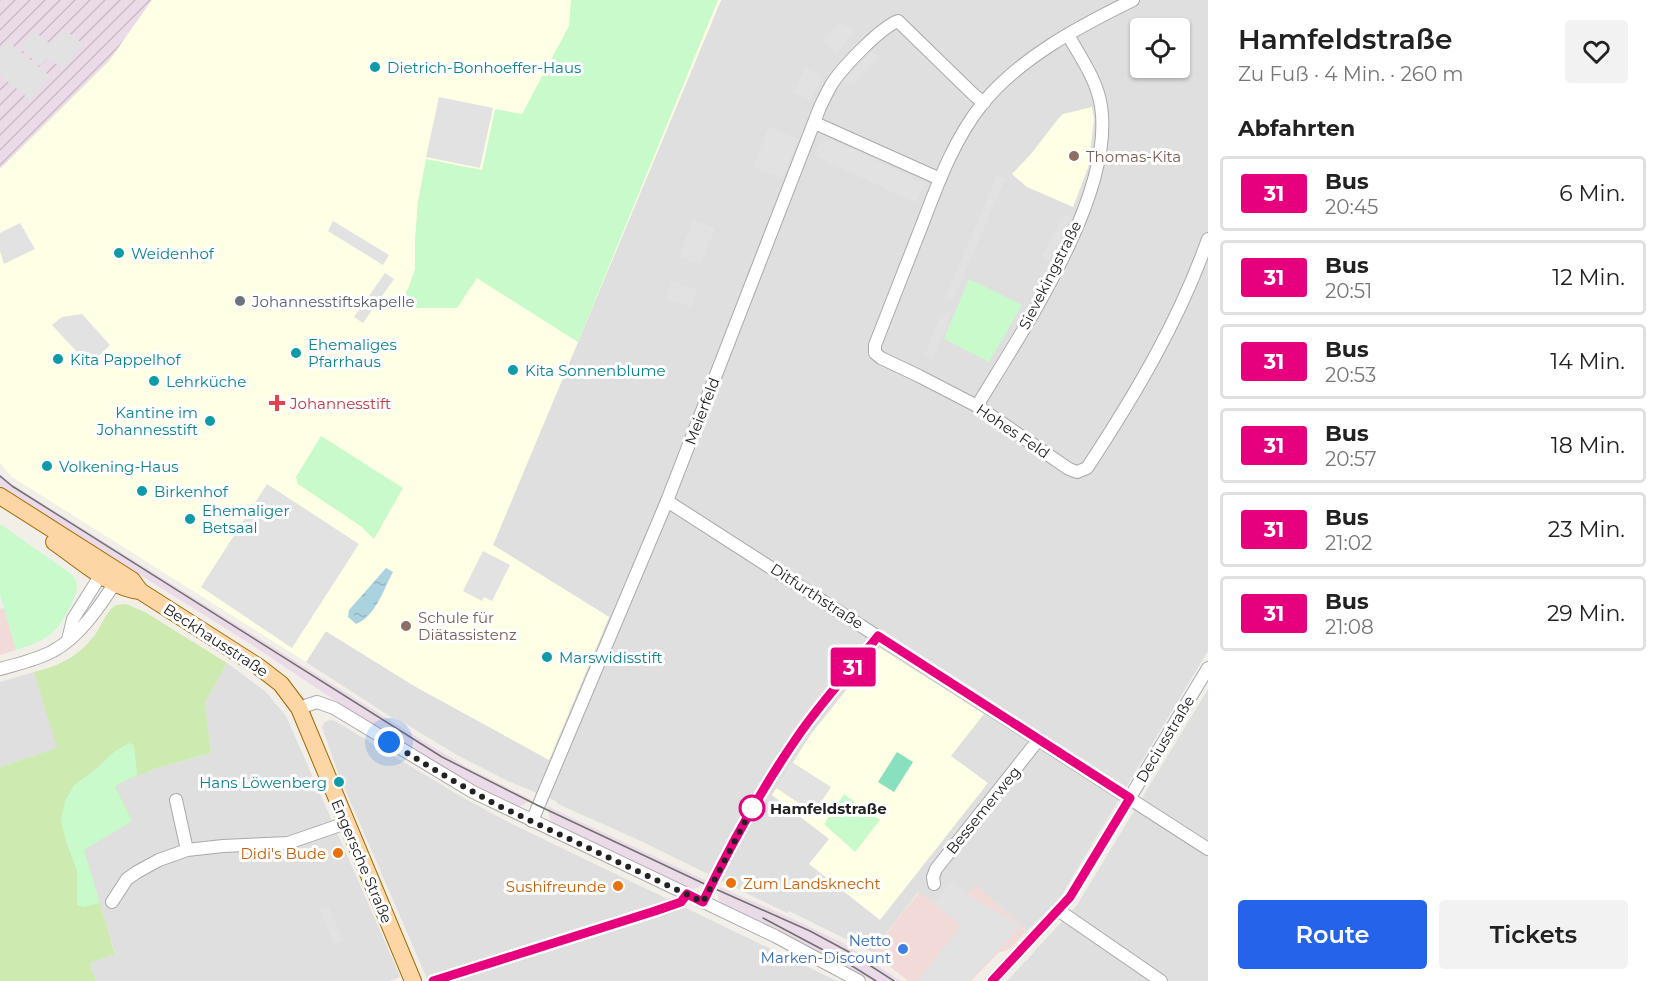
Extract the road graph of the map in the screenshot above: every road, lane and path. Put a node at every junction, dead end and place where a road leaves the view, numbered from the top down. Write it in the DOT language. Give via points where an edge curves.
graph roads {
  1 [pos="1133,0"];
  2 [pos="1068,35"];
  3 [pos="984,103"];
  4 [pos="815,123"];
  5 [pos="940,179"];
  6 [pos="1208,239"];
  7 [pos="977,406"];
  8 [pos="0,496"];
  9 [pos="667,501"];
  10 [pos="0,507"];
  11 [pos="112,574"];
  12 [pos="878,636"];
  13 [pos="1208,668"];
  14 [pos="0,669"];
  15 [pos="299,708"];
  16 [pos="1039,739"];
  17 [pos="1130,798"];
  18 [pos="176,800"];
  19 [pos="532,821"];
  20 [pos="346,822"];
  21 [pos="1208,849"];
  22 [pos="187,850"];
  23 [pos="934,884"];
  24 [pos="687,894"];
  25 [pos="112,902"];
  26 [pos="703,902"];
  27 [pos="1058,910"];
  28 [pos="413,981"];
  29 [pos="433,981"];
  30 [pos="859,981"];
  31 [pos="992,981"];
  32 [pos="1161,981"];
  1 -- 2 [label="street, Hohes Feld"];
  2 -- 3 [label="street, Hohes Feld" via="1019,69"];
  2 -- 7 [label="street, Sievekingstraße" via="1095,83 1101,105 1103,133 1098,162 1063,258"];
  3 -- 4 [label="street, Meierfeld" via="898,21 848,64 820,107"];
  3 -- 5 [label="street, Hohes Feld" via="969,122"];
  4 -- 5 [label="street"];
  4 -- 9 [label="street, Meierfeld"];
  5 -- 7 [label="street, Hohes Feld" via="875,353"];
  6 -- 7 [label="street, Hohes Feld" via="1149,370 1087,468 1077,472 1069,469"];
  8 -- 11 [label="main road, Beckhausstraße"];
  9 -- 12 [label="street, Ditfurthstraße"];
  9 -- 19 [label="street, Meierfeld"];
  10 -- 11 [label="main road, Beckhausstraße"];
  11 -- 14 [label="street" via="73,619 68,640 46,655"];
  11 -- 15 [label="main road, Beckhausstraße" via="127,590 140,591 266,671"];
  12 -- 16 [label="street, Ditfurthstraße"];
  12 -- 26 [label="street" via="804,728 768,781"];
  13 -- 17 [label="street, Deciusstraße"];
  15 -- 19 [label="street" via="317,702 334,708 450,779"];
  15 -- 20 [label="main road, Engersche Straße"];
  16 -- 17 [label="street, Ditfurthstraße"];
  16 -- 23 [label="street, Bessemerweg" via="936,869"];
  17 -- 21 [label="street, Ditfurthstraße"];
  17 -- 27 [label="street, Deciusstraße" via="1070,897"];
  18 -- 22 [label="street"];
  19 -- 24 [label="street"];
  20 -- 22 [label="street" via="284,844"];
  20 -- 28 [label="main road, Engersche Straße"];
  22 -- 25 [label="street" via="136,872 120,887"];
  24 -- 26 [label="street"];
  24 -- 29 [label="street" via="681,902 655,911"];
  26 -- 30 [label="street"];
  27 -- 31 [label="street, Deciusstraße"];
  27 -- 32 [label="street"];
}
